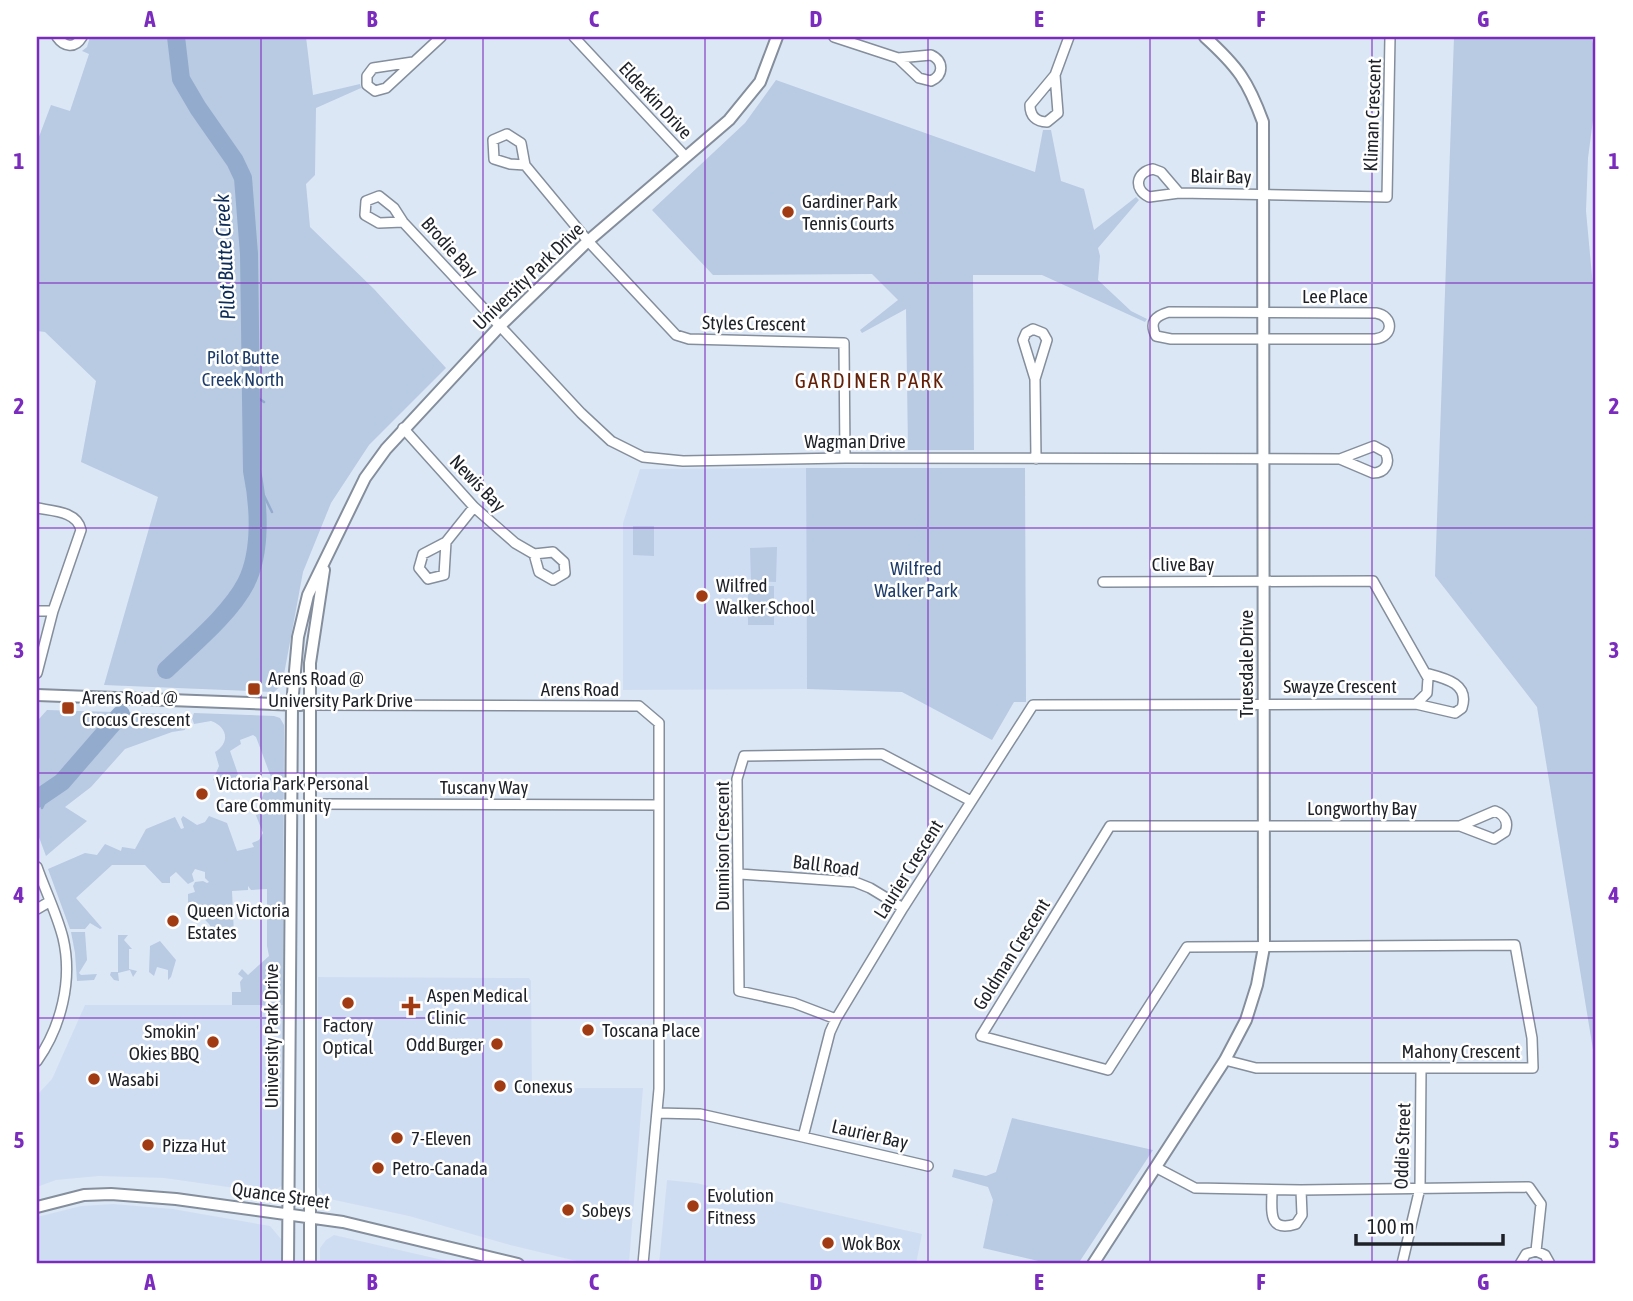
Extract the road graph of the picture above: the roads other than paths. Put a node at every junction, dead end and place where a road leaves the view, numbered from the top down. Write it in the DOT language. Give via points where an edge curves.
graph roads {
  1 [pos="57,37"];
  2 [pos="82,37"];
  3 [pos="441,37"];
  4 [pos="574,37"];
  5 [pos="777,37"];
  6 [pos="834,37"];
  7 [pos="1069,37"];
  8 [pos="1205,37"];
  9 [pos="1390,37"];
  10 [pos="898,58"];
  11 [pos="413,62"];
  12 [pos="1055,75"];
  13 [pos="685,156"];
  14 [pos="524,165"];
  15 [pos="1180,193"];
  16 [pos="1263,194"];
  17 [pos="404,222"];
  18 [pos="588,241"];
  19 [pos="1264,313"];
  20 [pos="499,327"];
  21 [pos="1264,338"];
  22 [pos="1035,379"];
  23 [pos="403,428"];
  24 [pos="845,458"];
  25 [pos="1037,459"];
  26 [pos="1263,459"];
  27 [pos="1340,459"];
  28 [pos="474,507"];
  29 [pos="37,508"];
  30 [pos="446,542"];
  31 [pos="534,554"];
  32 [pos="325,560"];
  33 [pos="1263,581"];
  34 [pos="1103,582"];
  35 [pos="37,611"];
  36 [pos="53,611"];
  37 [pos="37,673"];
  38 [pos="1425,673"];
  39 [pos="37,695"];
  40 [pos="1263,704"];
  41 [pos="1416,704"];
  42 [pos="292,705"];
  43 [pos="309,705"];
  44 [pos="971,801"];
  45 [pos="310,804"];
  46 [pos="659,805"];
  47 [pos="1263,826"];
  48 [pos="1460,826"];
  49 [pos="37,867"];
  50 [pos="740,874"];
  51 [pos="49,902"];
  52 [pos="903,908"];
  53 [pos="37,909"];
  54 [pos="1264,947"];
  55 [pos="836,1018"];
  56 [pos="1225,1060"];
  57 [pos="37,1061"];
  58 [pos="1422,1069"];
  59 [pos="289,1074"];
  60 [pos="310,1089"];
  61 [pos="657,1113"];
  62 [pos="803,1137"];
  63 [pos="929,1166"];
  64 [pos="1157,1168"];
  65 [pos="1420,1188"];
  66 [pos="1272,1190"];
  67 [pos="1301,1190"];
  68 [pos="37,1207"];
  69 [pos="289,1213"];
  70 [pos="310,1216"];
  71 [pos="1536,1251"];
  72 [pos="288,1264"];
  73 [pos="310,1264"];
  74 [pos="518,1264"];
  75 [pos="643,1264"];
  76 [pos="1093,1264"];
  77 [pos="1402,1264"];
  78 [pos="1520,1264"];
  79 [pos="1550,1264"];
  1 -- 2 [label="street" via="70,46"];
  3 -- 11 [label="street"];
  4 -- 13 [label="street, Elderkin Drive"];
  5 -- 13 [label="street, University Park Drive" via="760,82 729,120"];
  6 -- 10 [label="street"];
  7 -- 12 [label="street"];
  8 -- 16 [label="street, Truesdale Drive" via="1232,62 1251,90 1264,122"];
  9 -- 16 [label="street, Kliman Crescent" via="1387,197"];
  11 -- 11 [label="street" via="373,68 366,76 367,85 375,91 386,88"];
  12 -- 12 [label="street" via="1030,105 1038,121 1052,120 1058,113"];
  13 -- 18 [label="street, University Park Drive"];
  14 -- 18 [label="street"];
  15 -- 16 [label="street, Blair Bay"];
  16 -- 19 [label="street, Truesdale Drive"];
  17 -- 20 [label="street, Brodie Bay"];
  18 -- 20 [label="street, University Park Drive"];
  18 -- 24 [label="street, Styles Crescent" via="676,335 844,343"];
  19 -- 21 [label="street, Truesdale Drive"];
  19 -- 21 [label="street" via="1169,312 1159,314 1152,328 1156,336 1171,339"];
  19 -- 21 [label="street, Lee Place" via="1376,313 1383,314 1391,326 1382,338"];
  20 -- 23 [label="street, University Park Drive"];
  20 -- 24 [label="street, Wagman Drive" via="611,441 643,457 683,461"];
  21 -- 26 [label="street, Truesdale Drive"];
  22 -- 22 [label="street" via="1046,340 1033,329 1023,340"];
  22 -- 25 [label="street"];
  23 -- 28 [label="street, Newis Bay"];
  23 -- 32 [label="street, University Park Drive" via="365,478"];
  24 -- 25 [label="street, Wagman Drive"];
  25 -- 26 [label="street, Wagman Drive"];
  26 -- 27 [label="street, Wagman Drive"];
  26 -- 33 [label="street, Truesdale Drive"];
  27 -- 27 [label="street" via="1373,473 1385,468 1388,460 1385,452 1374,446"];
  28 -- 30 [label="street"];
  28 -- 31 [label="street, Newis Bay"];
  29 -- 36 [label="street" via="74,517 79,523"];
  32 -- 42 [label="street, University Park Drive" via="298,637"];
  32 -- 43 [label="street, University Park Drive" via="311,653"];
  33 -- 34 [label="street, Clive Bay"];
  33 -- 38 [label="street, Swayze Crescent" via="1373,581"];
  33 -- 40 [label="street, Truesdale Drive"];
  35 -- 36 [label="street"];
  36 -- 37 [label="street"];
  38 -- 41 [label="street, Swayze Crescent" via="1427,693"];
  38 -- 41 [label="street, Swayze Crescent" via="1452,680 1462,689 1462,708 1455,713"];
  39 -- 42 [label="street, Arens Road"];
  40 -- 41 [label="street, Swayze Crescent"];
  40 -- 44 [label="street, Laurier Crescent" via="1033,705"];
  40 -- 47 [label="street, Truesdale Drive"];
  42 -- 43 [label="street, Arens Road"];
  42 -- 59 [label="street, University Park Drive"];
  43 -- 45 [label="street, University Park Drive"];
  43 -- 46 [label="street, Arens Road" via="639,706 659,723"];
  44 -- 50 [label="street, Dunnison Crescent" via="882,754 744,756 737,779"];
  44 -- 52 [label="street, Laurier Crescent"];
  45 -- 46 [label="street, Tuscany Way"];
  45 -- 60 [label="street, University Park Drive"];
  46 -- 61 [label="street, Arens Road"];
  47 -- 48 [label="street, Longworthy Bay"];
  47 -- 54 [label="street, Truesdale Drive"];
  47 -- 54 [label="street, Goldman Crescent" via="1110,826 981,1036 1108,1070 1187,947"];
  48 -- 48 [label="street, Longworthy Bay" via="1494,839 1505,832 1507,824 1495,811"];
  49 -- 51 [label="street"];
  50 -- 52 [label="street, Ball Road" via="855,883"];
  50 -- 55 [label="street, Dunnison Crescent" via="739,991"];
  51 -- 53 [label="street"];
  51 -- 57 [label="street" via="62,937 65,986 61,1013"];
  52 -- 55 [label="street, Laurier Crescent"];
  54 -- 56 [label="street, Truesdale Drive" via="1246,1020"];
  54 -- 58 [label="street, Mahony Crescent" via="1515,945 1533,1068"];
  55 -- 62 [label="street, Laurier Crescent"];
  56 -- 58 [label="street, Mahony Crescent" via="1256,1068"];
  56 -- 64 [label="street, Truesdale Drive"];
  58 -- 65 [label="street, Oddie Street"];
  59 -- 60 [label="street" via="299,1075"];
  59 -- 69 [label="street, University Park Drive"];
  60 -- 70 [label="street, University Park Drive"];
  61 -- 62 [label="street" via="700,1114"];
  61 -- 75 [label="street, Arens Road"];
  62 -- 63 [label="street, Laurier Bay"];
  64 -- 66 [label="street" via="1195,1188"];
  64 -- 76 [label="street, Truesdale Drive"];
  65 -- 67 [label="street"];
  65 -- 71 [label="street" via="1529,1187 1541,1204"];
  65 -- 77 [label="street, Oddie Street"];
  66 -- 67 [label="street"];
  66 -- 67 [label="street" via="1272,1218 1286,1227 1296,1224 1302,1214"];
  68 -- 69 [label="street, Quance Street" via="84,1195 111,1194"];
  69 -- 70 [label="street, Quance Street"];
  69 -- 72 [label="street, University Park Drive"];
  70 -- 73 [label="street, University Park Drive"];
  70 -- 74 [label="street, Quance Street"];
  71 -- 78 [label="street" via="1526,1254"];
  71 -- 79 [label="street"];
}
